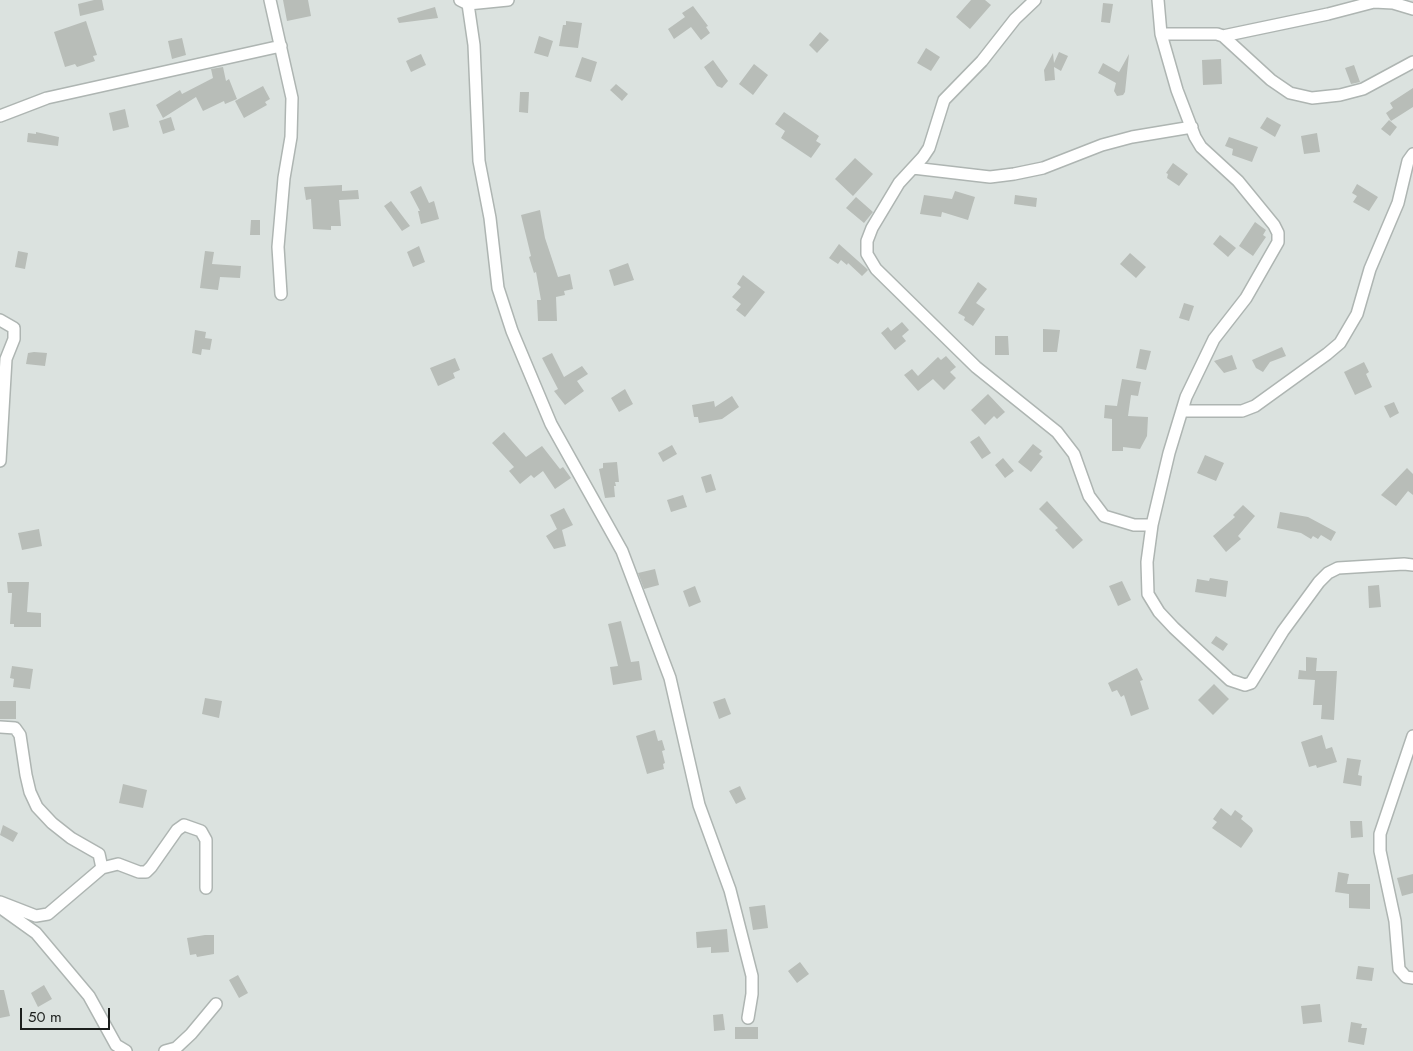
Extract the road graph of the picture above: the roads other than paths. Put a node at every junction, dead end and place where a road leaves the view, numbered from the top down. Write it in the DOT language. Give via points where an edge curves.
graph roads {
  1 [pos="270,0"];
  2 [pos="508,0"];
  3 [pos="1035,0"];
  4 [pos="1158,0"];
  5 [pos="464,2"];
  6 [pos="1413,9"];
  7 [pos="1162,34"];
  8 [pos="1223,36"];
  9 [pos="281,46"];
  10 [pos="1413,62"];
  11 [pos="0,116"];
  12 [pos="1192,128"];
  13 [pos="1413,154"];
  14 [pos="913,168"];
  15 [pos="281,294"];
  16 [pos="0,320"];
  17 [pos="1183,411"];
  18 [pos="0,462"];
  19 [pos="1152,525"];
  20 [pos="1413,565"];
  21 [pos="0,727"];
  22 [pos="1413,736"];
  23 [pos="102,868"];
  24 [pos="206,888"];
  25 [pos="0,902"];
  26 [pos="0,908"];
  27 [pos="1413,978"];
  28 [pos="216,1004"];
  29 [pos="748,1018"];
  30 [pos="126,1051"];
  31 [pos="165,1051"];
  1 -- 9 [label="street"];
  2 -- 5 [label="street"];
  3 -- 14 [label="street" via="1015,18 982,61 944,100 929,148"];
  4 -- 7 [label="street"];
  5 -- 29 [label="street" via="474,45 479,161 498,288 512,331 551,424 622,551 670,678 699,805 730,890 752,976"];
  6 -- 8 [label="street" via="1374,2"];
  7 -- 8 [label="street"];
  7 -- 12 [label="street" via="1177,90"];
  8 -- 10 [label="street" via="1271,80 1290,93 1312,98 1340,96 1363,89"];
  9 -- 11 [label="street" via="47,98"];
  9 -- 15 [label="street" via="292,98 292,137 284,178 278,247"];
  12 -- 14 [label="street" via="1132,137 1043,168 1014,174 990,177"];
  12 -- 17 [label="street" via="1201,147 1238,182 1274,225 1278,242 1246,298 1214,339 1186,397"];
  13 -- 17 [label="street" via="1408,161 1398,203 1370,269 1357,314 1340,342 1255,406 1242,411"];
  14 -- 19 [label="street" via="899,183 867,241 867,254 876,269 976,367 1057,432 1074,454 1089,496 1104,516 1134,525"];
  16 -- 18 [label="street" via="14,328 14,339 6,359"];
  17 -- 19 [label="street"];
  19 -- 20 [label="street" via="1148,594 1174,628 1230,680 1245,685 1251,683 1283,631 1328,573 1338,568"];
  21 -- 23 [label="street" via="14,728 20,735 26,775 37,807 59,828 99,854"];
  22 -- 27 [label="street" via="1380,834 1380,851 1396,921 1399,969 1406,977"];
  23 -- 24 [label="street" via="118,864 146,872 184,825 201,831 206,840"];
  23 -- 25 [label="street" via="48,914 36,916"];
  26 -- 30 [label="street" via="36,932 89,996 116,1045"];
  28 -- 31 [label="street" via="181,1044"];
}
